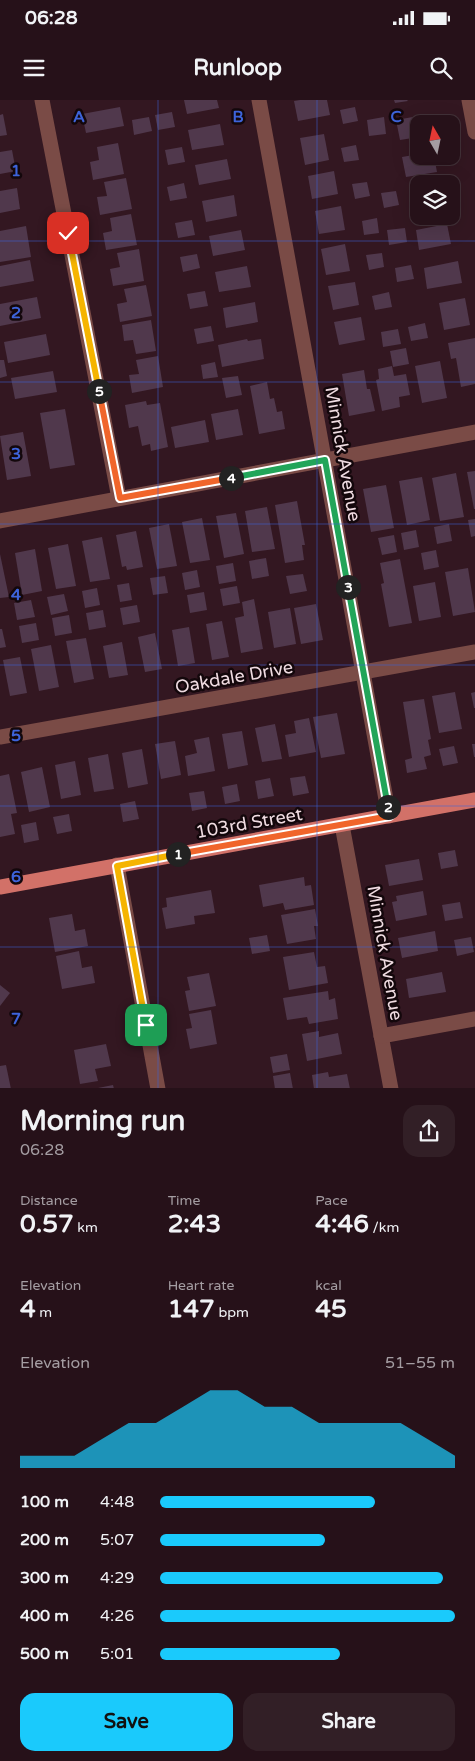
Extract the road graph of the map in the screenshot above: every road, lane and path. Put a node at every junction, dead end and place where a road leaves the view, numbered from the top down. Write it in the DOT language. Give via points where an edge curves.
graph roads {
  1 [pos="42,100"];
  2 [pos="259,100"];
  3 [pos="469,100"];
  4 [pos="475,132"];
  5 [pos="475,432"];
  6 [pos="325,460"];
  7 [pos="120,498"];
  8 [pos="0,520"];
  9 [pos="475,652"];
  10 [pos="364,673"];
  11 [pos="0,737"];
  12 [pos="475,800"];
  13 [pos="390,816"];
  14 [pos="342,825"];
  15 [pos="117,866"];
  16 [pos="0,887"];
  17 [pos="475,1019"];
  18 [pos="381,1036"];
  19 [pos="158,1088"];
  20 [pos="391,1088"];
  1 -- 7 [label="street"];
  2 -- 6 [label="street, Minnick Avenue"];
  3 -- 4 [label="street"];
  5 -- 6 [label="street"];
  6 -- 7 [label="street"];
  6 -- 10 [label="street, Minnick Avenue"];
  7 -- 8 [label="street"];
  9 -- 10 [label="street, Oakdale Drive"];
  10 -- 11 [label="street, Oakdale Drive"];
  10 -- 13 [label="street, Minnick Avenue"];
  12 -- 13 [label="main road, 103rd Street"];
  13 -- 14 [label="main road, 103rd Street"];
  14 -- 15 [label="main road, 103rd Street"];
  14 -- 18 [label="street, Minnick Avenue"];
  15 -- 16 [label="main road, 103rd Street"];
  15 -- 19 [label="street"];
  17 -- 18 [label="street"];
  18 -- 20 [label="street, Minnick Avenue"];
}
